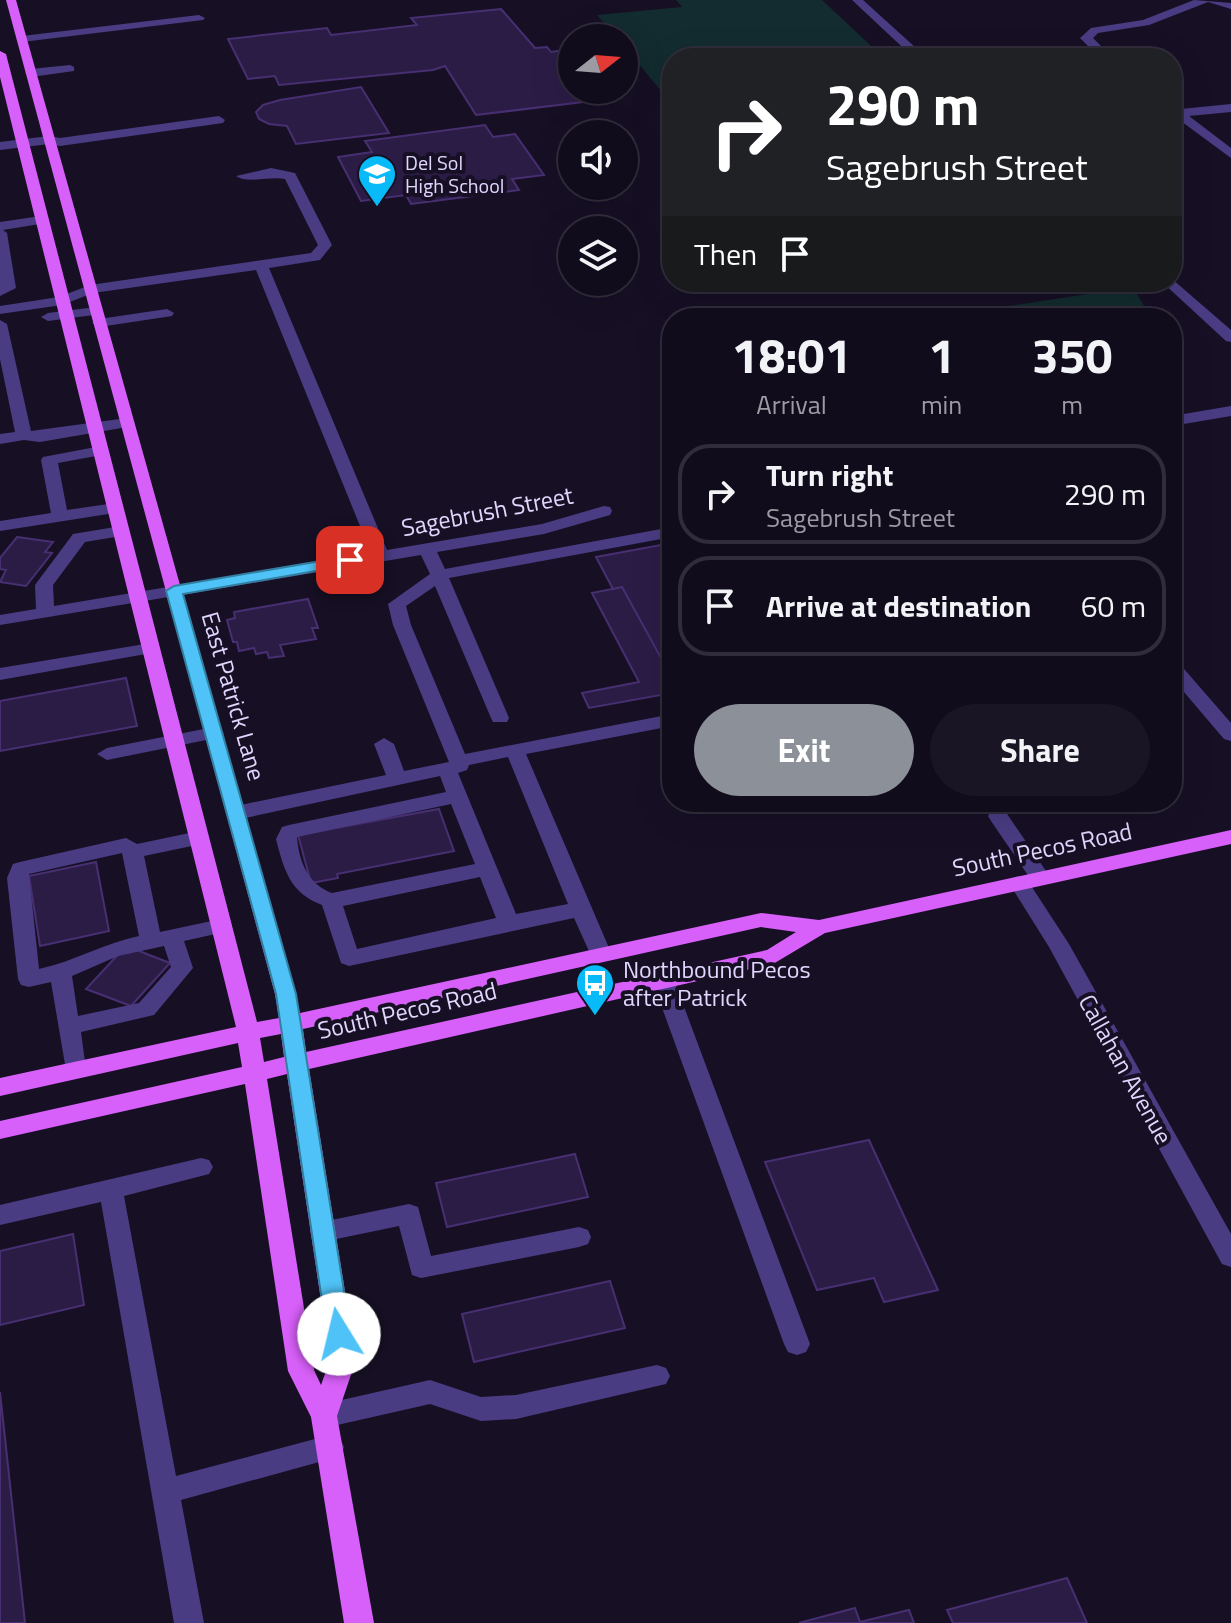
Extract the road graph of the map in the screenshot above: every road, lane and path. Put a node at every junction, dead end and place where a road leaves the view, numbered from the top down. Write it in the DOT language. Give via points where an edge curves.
graph roads {
  1 [pos="11,0"];
  2 [pos="857,0"];
  3 [pos="1204,0"];
  4 [pos="1211,0"];
  5 [pos="1231,6"];
  6 [pos="199,18"];
  7 [pos="22,39"];
  8 [pos="0,43"];
  9 [pos="910,48"];
  10 [pos="1096,48"];
  11 [pos="0,54"];
  12 [pos="70,69"];
  13 [pos="31,73"];
  14 [pos="1231,108"];
  15 [pos="1182,111"];
  16 [pos="1182,116"];
  17 [pos="219,120"];
  18 [pos="49,140"];
  19 [pos="22,143"];
  20 [pos="0,146"];
  21 [pos="1231,154"];
  22 [pos="242,176"];
  23 [pos="41,220"];
  24 [pos="0,226"];
  25 [pos="0,233"];
  26 [pos="261,265"];
  27 [pos="90,289"];
  28 [pos="0,292"];
  29 [pos="1180,292"];
  30 [pos="64,308"];
  31 [pos="0,310"];
  32 [pos="167,313"];
  33 [pos="97,317"];
  34 [pos="0,324"];
  35 [pos="1231,338"];
  36 [pos="1231,411"];
  37 [pos="1182,419"];
  38 [pos="127,423"];
  39 [pos="95,428"];
  40 [pos="24,435"];
  41 [pos="0,439"];
  42 [pos="101,451"];
  43 [pos="115,508"];
  44 [pos="604,511"];
  45 [pos="60,517"];
  46 [pos="0,526"];
  47 [pos="121,531"];
  48 [pos="662,534"];
  49 [pos="426,547"];
  50 [pos="380,555"];
  51 [pos="439,575"];
  52 [pos="174,591"];
  53 [pos="138,597"];
  54 [pos="45,612"];
  55 [pos="0,620"];
  56 [pos="151,648"];
  57 [pos="0,674"];
  58 [pos="1182,678"];
  59 [pos="500,718"];
  60 [pos="662,722"];
  61 [pos="214,733"];
  62 [pos="1231,735"];
  63 [pos="174,740"];
  64 [pos="384,744"];
  65 [pos="515,750"];
  66 [pos="107,754"];
  67 [pos="453,765"];
  68 [pos="397,778"];
  69 [pos="458,796"];
  70 [pos="236,813"];
  71 [pos="998,816"];
  72 [pos="1231,837"];
  73 [pos="199,838"];
  74 [pos="133,852"];
  75 [pos="487,869"];
  76 [pos="1030,881"];
  77 [pos="331,901"];
  78 [pos="581,909"];
  79 [pos="509,923"];
  80 [pos="221,926"];
  81 [pos="819,927"];
  82 [pos="162,939"];
  83 [pos="601,955"];
  84 [pos="61,972"];
  85 [pos="663,980"];
  86 [pos="292,1023"];
  87 [pos="70,1026"];
  88 [pos="248,1032"];
  89 [pos="298,1063"];
  90 [pos="75,1070"];
  91 [pos="256,1072"];
  92 [pos="0,1087"];
  93 [pos="0,1130"];
  94 [pos="201,1167"];
  95 [pos="111,1190"];
  96 [pos="0,1215"];
  97 [pos="322,1232"];
  98 [pos="579,1237"];
  99 [pos="1231,1257"];
  100 [pos="797,1344"];
  101 [pos="657,1376"];
  102 [pos="324,1416"];
  103 [pos="330,1447"];
  104 [pos="165,1492"];
  105 [pos="189,1623"];
  106 [pos="359,1623"];
  1 -- 7 [label="main road, East Patrick Lane"];
  2 -- 9 [label="street"];
  3 -- 10 [label="street" via="1145,23 1095,30 1086,38"];
  4 -- 5 [label="street"];
  6 -- 7 [label="street"];
  7 -- 8 [label="main road"];
  7 -- 13 [label="main road, East Patrick Lane"];
  11 -- 19 [label="main road, East Patrick Lane"];
  12 -- 13 [label="street"];
  13 -- 18 [label="main road, East Patrick Lane"];
  14 -- 15 [label="street"];
  16 -- 21 [label="street"];
  17 -- 18 [label="street"];
  18 -- 19 [label="street"];
  18 -- 27 [label="main road, East Patrick Lane"];
  19 -- 20 [label="street"];
  19 -- 23 [label="main road, East Patrick Lane"];
  22 -- 26 [label="street" via="290,176 325,245 315,257"];
  23 -- 24 [label="street"];
  23 -- 30 [label="main road, East Patrick Lane"];
  25 -- 28 [label="street" via="9,288"];
  26 -- 27 [label="street"];
  26 -- 50 [label="street"];
  27 -- 30 [label="street"];
  27 -- 33 [label="main road, East Patrick Lane"];
  29 -- 35 [label="street"];
  30 -- 31 [label="street"];
  30 -- 33 [label="street"];
  30 -- 34 [label="street"];
  30 -- 39 [label="main road, East Patrick Lane"];
  32 -- 33 [label="street"];
  33 -- 38 [label="main road, East Patrick Lane"];
  34 -- 40 [label="street"];
  36 -- 37 [label="street"];
  38 -- 39 [label="street"];
  38 -- 52 [label="main road, East Patrick Lane"];
  39 -- 40 [label="street"];
  39 -- 42 [label="main road, East Patrick Lane"];
  40 -- 41 [label="street"];
  42 -- 43 [label="main road, East Patrick Lane"];
  42 -- 45 [label="street" via="49,460"];
  43 -- 45 [label="street"];
  43 -- 47 [label="main road, East Patrick Lane"];
  44 -- 49 [label="street, Sagebrush Street" via="544,529"];
  45 -- 46 [label="street"];
  47 -- 53 [label="main road, East Patrick Lane"];
  47 -- 54 [label="street" via="79,538 44,585"];
  48 -- 51 [label="street"];
  49 -- 50 [label="street, Sagebrush Street"];
  49 -- 51 [label="street"];
  50 -- 52 [label="street, Sagebrush Street"];
  51 -- 59 [label="street"];
  51 -- 67 [label="street" via="397,604"];
  52 -- 53 [label="street, Sagebrush Street"];
  52 -- 61 [label="main road, East Patrick Lane"];
  53 -- 54 [label="street, Sagebrush Street"];
  53 -- 56 [label="main road, East Patrick Lane"];
  54 -- 55 [label="street, Sagebrush Street"];
  56 -- 57 [label="street"];
  56 -- 63 [label="main road, East Patrick Lane"];
  58 -- 62 [label="street"];
  60 -- 65 [label="street"];
  61 -- 63 [label="street"];
  61 -- 70 [label="main road, East Patrick Lane"];
  63 -- 66 [label="street"];
  63 -- 73 [label="main road, East Patrick Lane"];
  64 -- 68 [label="street"];
  65 -- 67 [label="street"];
  65 -- 78 [label="street"];
  67 -- 68 [label="street"];
  67 -- 69 [label="street"];
  68 -- 70 [label="street"];
  69 -- 75 [label="street"];
  69 -- 77 [label="street" via="289,832 286,839 301,886"];
  70 -- 86 [label="main road, East Patrick Lane"];
  71 -- 76 [label="street, Callahan Avenue"];
  72 -- 76 [label="main road, South Pecos Road"];
  73 -- 74 [label="street"];
  73 -- 80 [label="main road, East Patrick Lane"];
  74 -- 82 [label="street"];
  74 -- 84 [label="street" via="126,845 20,869 29,979"];
  75 -- 77 [label="street"];
  75 -- 79 [label="street"];
  76 -- 81 [label="main road, South Pecos Road"];
  76 -- 99 [label="street, Callahan Avenue" via="1058,944"];
  77 -- 79 [label="street" via="349,958"];
  78 -- 79 [label="street"];
  78 -- 83 [label="street"];
  80 -- 82 [label="street"];
  80 -- 88 [label="main road, East Patrick Lane"];
  81 -- 83 [label="main road, South Pecos Road" via="761,920"];
  81 -- 85 [label="main road, South Pecos Road" via="773,956"];
  82 -- 84 [label="street" via="113,949"];
  82 -- 87 [label="street" via="182,968 146,1009"];
  83 -- 86 [label="main road, South Pecos Road"];
  84 -- 87 [label="street"];
  85 -- 89 [label="main road, South Pecos Road"];
  85 -- 100 [label="street"];
  86 -- 88 [label="main road, South Pecos Road"];
  86 -- 89 [label="main road, East Patrick Lane"];
  87 -- 90 [label="street"];
  88 -- 90 [label="main road, South Pecos Road"];
  88 -- 91 [label="main road, East Patrick Lane"];
  89 -- 91 [label="main road, South Pecos Road"];
  89 -- 97 [label="main road, East Patrick Lane"];
  90 -- 92 [label="main road, South Pecos Road"];
  91 -- 93 [label="main road, South Pecos Road"];
  91 -- 102 [label="main road, East Patrick Lane" via="301,1371"];
  94 -- 95 [label="street"];
  95 -- 96 [label="street"];
  95 -- 104 [label="street"];
  97 -- 98 [label="street" via="409,1214 421,1268"];
  97 -- 102 [label="main road, East Patrick Lane" via="343,1360"];
  101 -- 102 [label="street" via="516,1407 481,1409 430,1392"];
  102 -- 103 [label="main road, East Patrick Lane"];
  103 -- 104 [label="street"];
  103 -- 106 [label="main road, East Patrick Lane"];
  104 -- 105 [label="street"];
}
